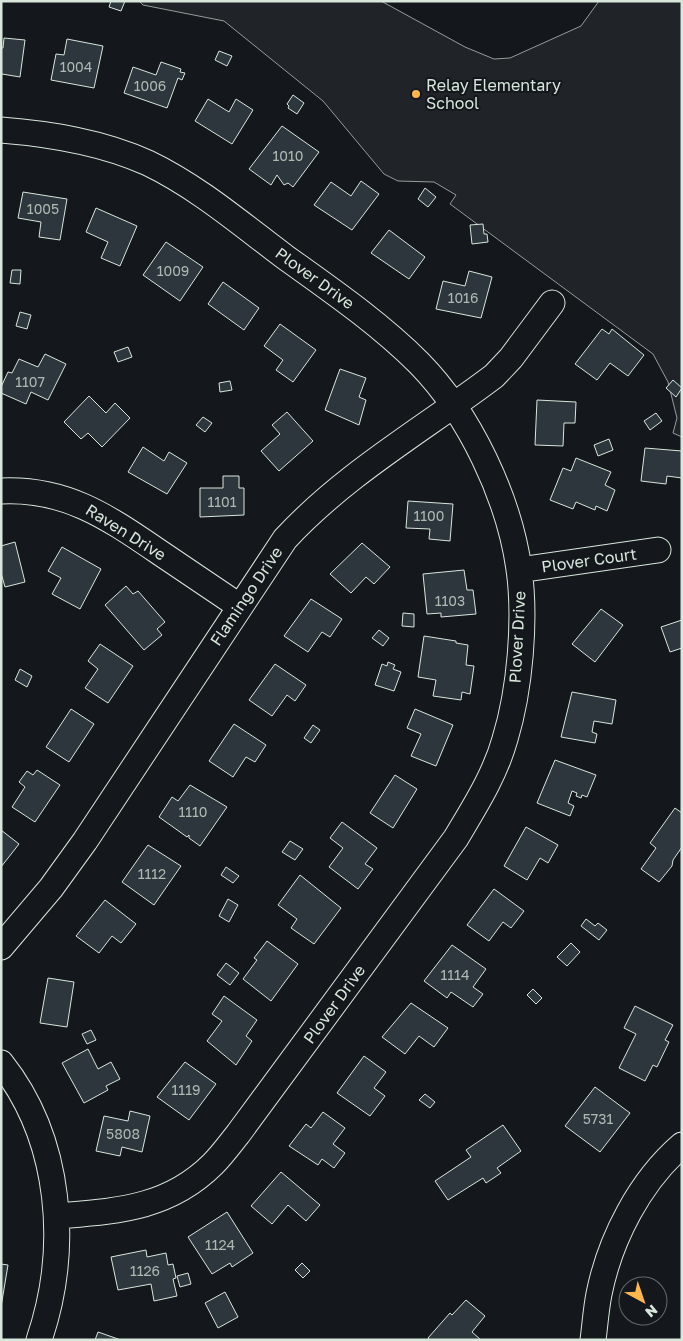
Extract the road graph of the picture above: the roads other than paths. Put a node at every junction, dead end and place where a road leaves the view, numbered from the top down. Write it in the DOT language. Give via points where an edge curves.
graph roads {
  1 [pos="1,130"];
  2 [pos="552,303"];
  3 [pos="454,406"];
  4 [pos="1,491"];
  5 [pos="658,550"];
  6 [pos="519,570"];
  7 [pos="239,606"];
  8 [pos="1,947"];
  9 [pos="1,1063"];
  10 [pos="682,1145"];
  11 [pos="57,1216"];
  12 [pos="39,1340"];
  13 [pos="593,1340"];
  1 -- 3 [label="street, Plover Drive" via="53,135 100,146 146,163 188,186 386,332 420,365"];
  2 -- 3 [label="street, Flamingo Drive" via="512,358"];
  3 -- 6 [label="street, Plover Drive" via="486,465 508,519"];
  3 -- 7 [label="street, Flamingo Drive" via="312,510 285,539"];
  4 -- 7 [label="street, Raven Drive" via="37,492 78,503 107,517"];
  5 -- 6 [label="street, Plover Court"];
  6 -- 11 [label="street, Plover Drive" via="519,650 505,739 486,786 456,838 213,1164 188,1185 156,1200 121,1211"];
  7 -- 8 [label="street, Flamingo Drive" via="84,841 51,888"];
  9 -- 11 [label="street" via="10,1073 33,1118 48,1161"];
  10 -- 13 [label="street" via="662,1162 636,1200 613,1249 599,1293"];
  11 -- 12 [label="street" via="56,1263 48,1313"];
}
